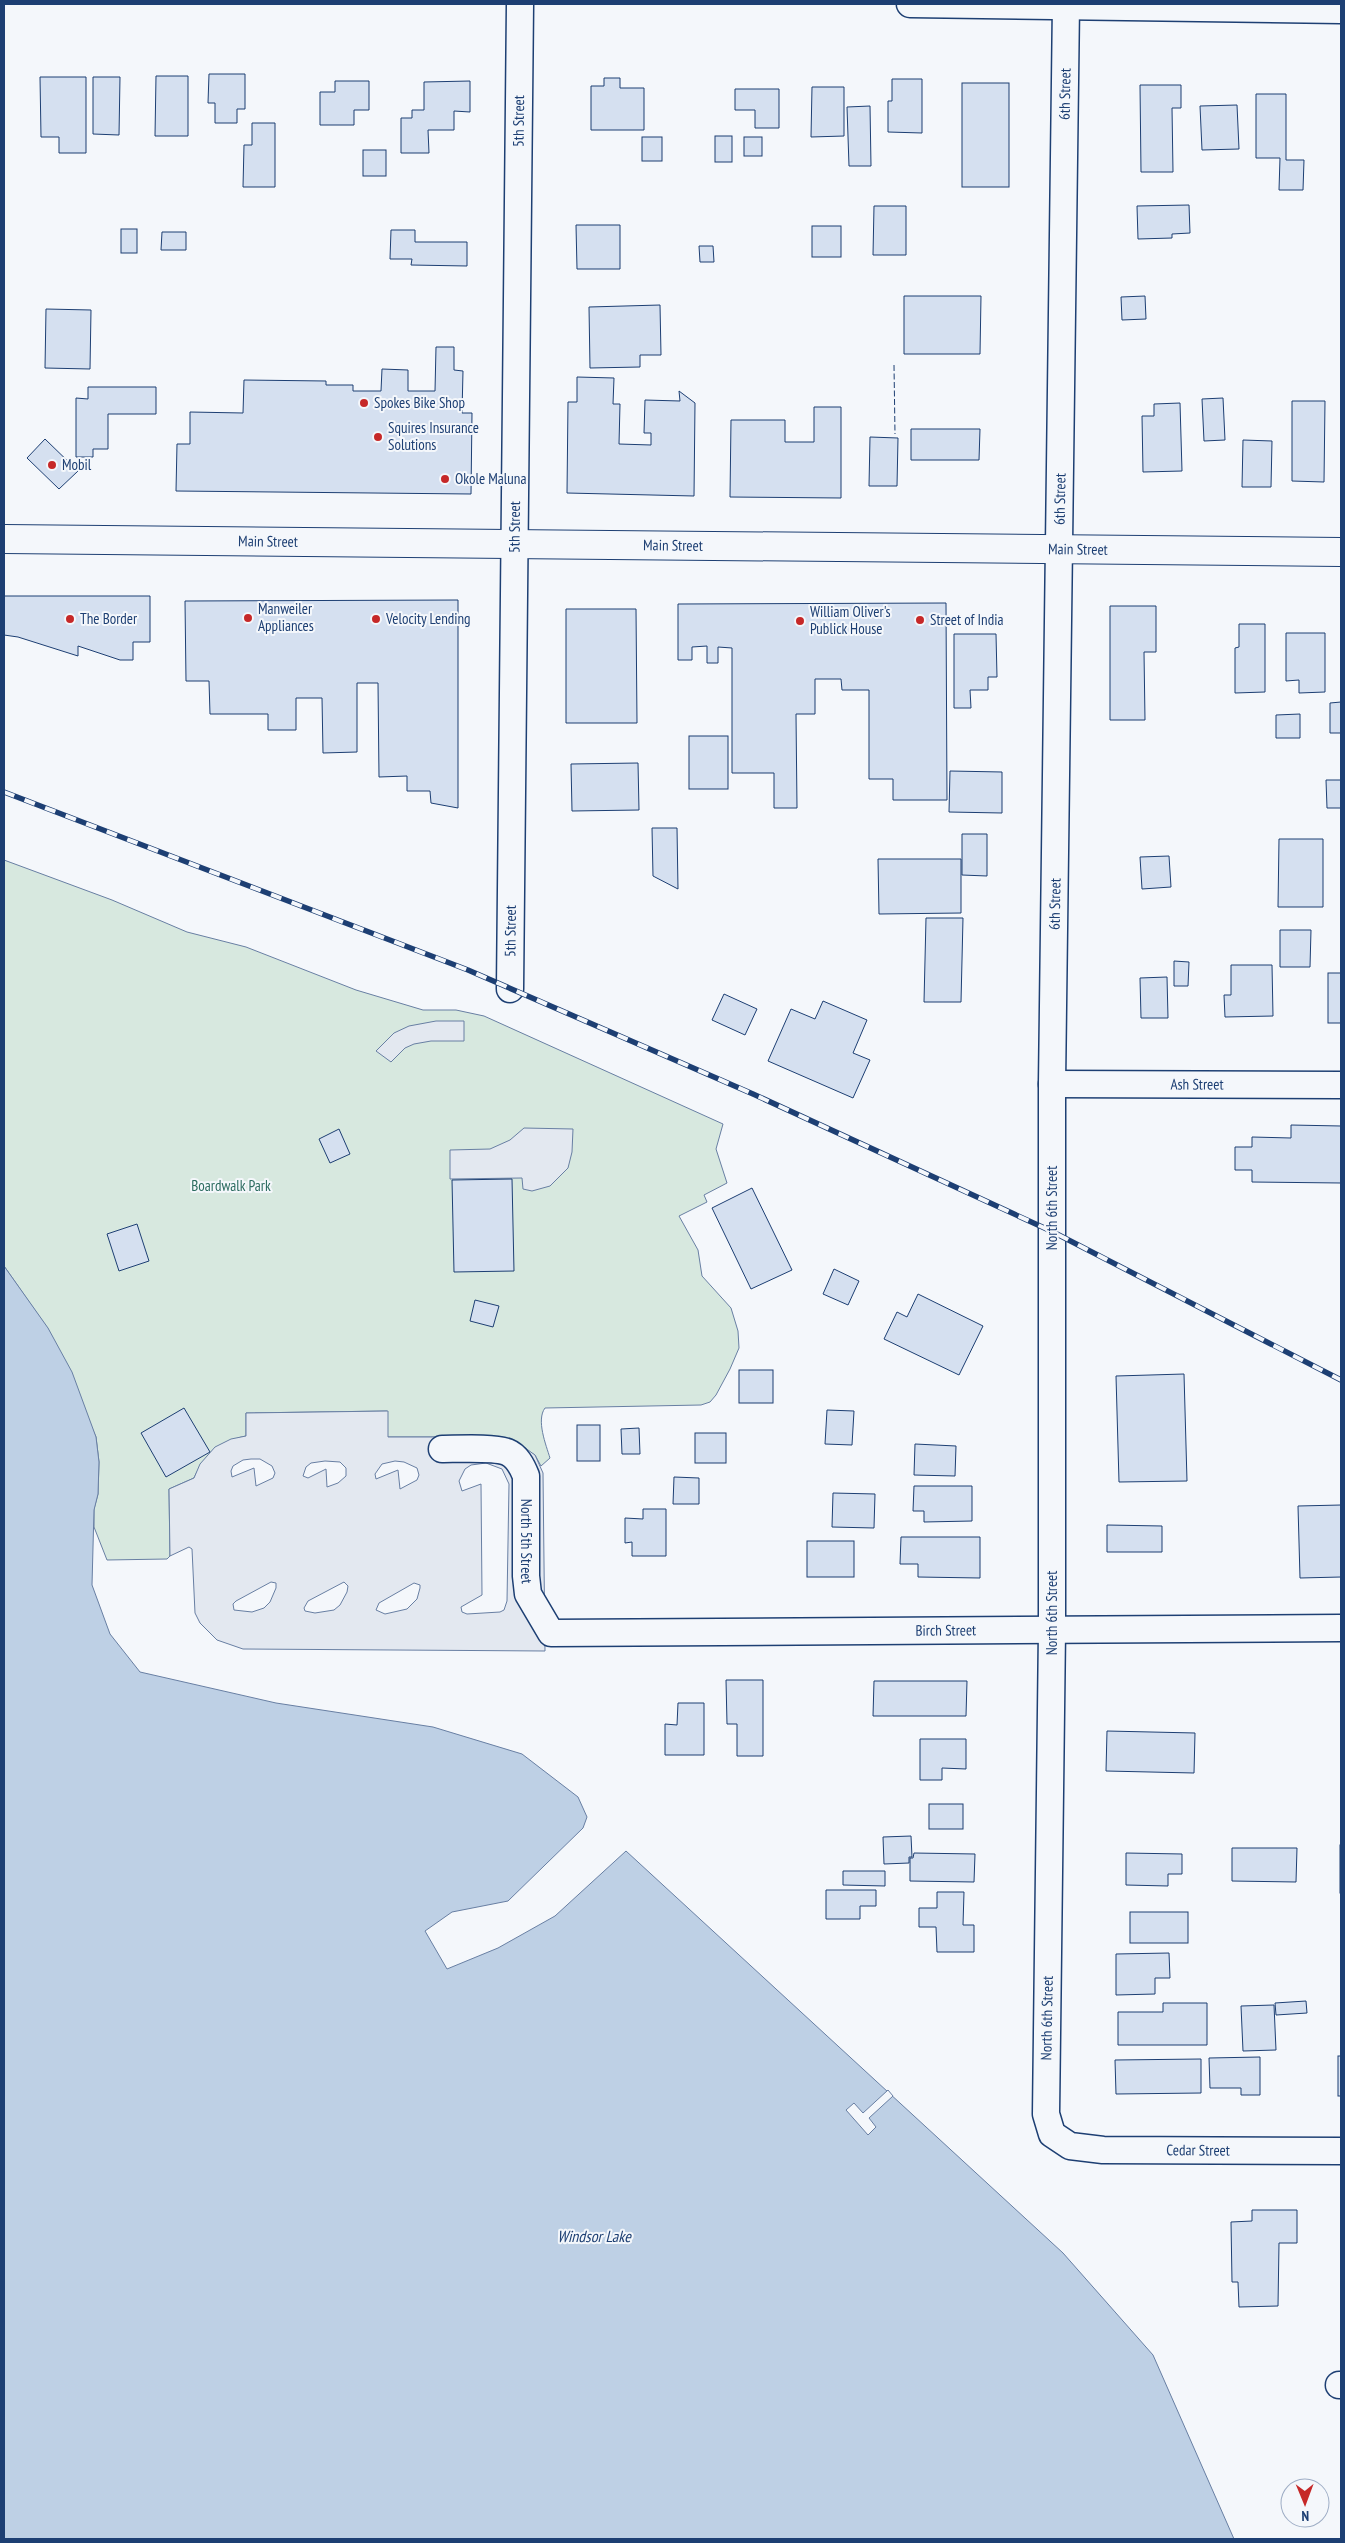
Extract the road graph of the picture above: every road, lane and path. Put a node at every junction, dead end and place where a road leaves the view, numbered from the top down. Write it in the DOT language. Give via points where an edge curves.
graph roads {
  1 [pos="520,4"];
  2 [pos="910,4"];
  3 [pos="1066,5"];
  4 [pos="1341,10"];
  5 [pos="4,539"];
  6 [pos="515,544"];
  7 [pos="1059,549"];
  8 [pos="1341,552"];
  9 [pos="510,988"];
  10 [pos="1052,1084"];
  11 [pos="1341,1084"];
  12 [pos="442,1449"];
  13 [pos="1341,1628"];
  14 [pos="1052,1630"];
  15 [pos="552,1633"];
  16 [pos="1058,2138"];
  17 [pos="1341,2150"];
  1 -- 6 [label="street, 5th Street"];
  2 -- 3 [label="street"];
  3 -- 4 [label="street"];
  3 -- 7 [label="street, 6th Street"];
  5 -- 6 [label="main road, Main Street"];
  6 -- 7 [label="main road, Main Street"];
  6 -- 9 [label="street, 5th Street"];
  7 -- 8 [label="main road, Main Street"];
  7 -- 10 [label="street, 6th Street"];
  10 -- 11 [label="street, Ash Street"];
  10 -- 14 [label="street, North 6th Street"];
  12 -- 15 [label="street, North 5th Street" via="506,1451 518,1460 526,1476 528,1594"];
  13 -- 14 [label="street, Birch Street"];
  14 -- 15 [label="street, Birch Street"];
  14 -- 16 [label="street, North 6th Street" via="1046,2114 1052,2134"];
  16 -- 17 [label="street, Cedar Street" via="1070,2146 1103,2150"];
}
